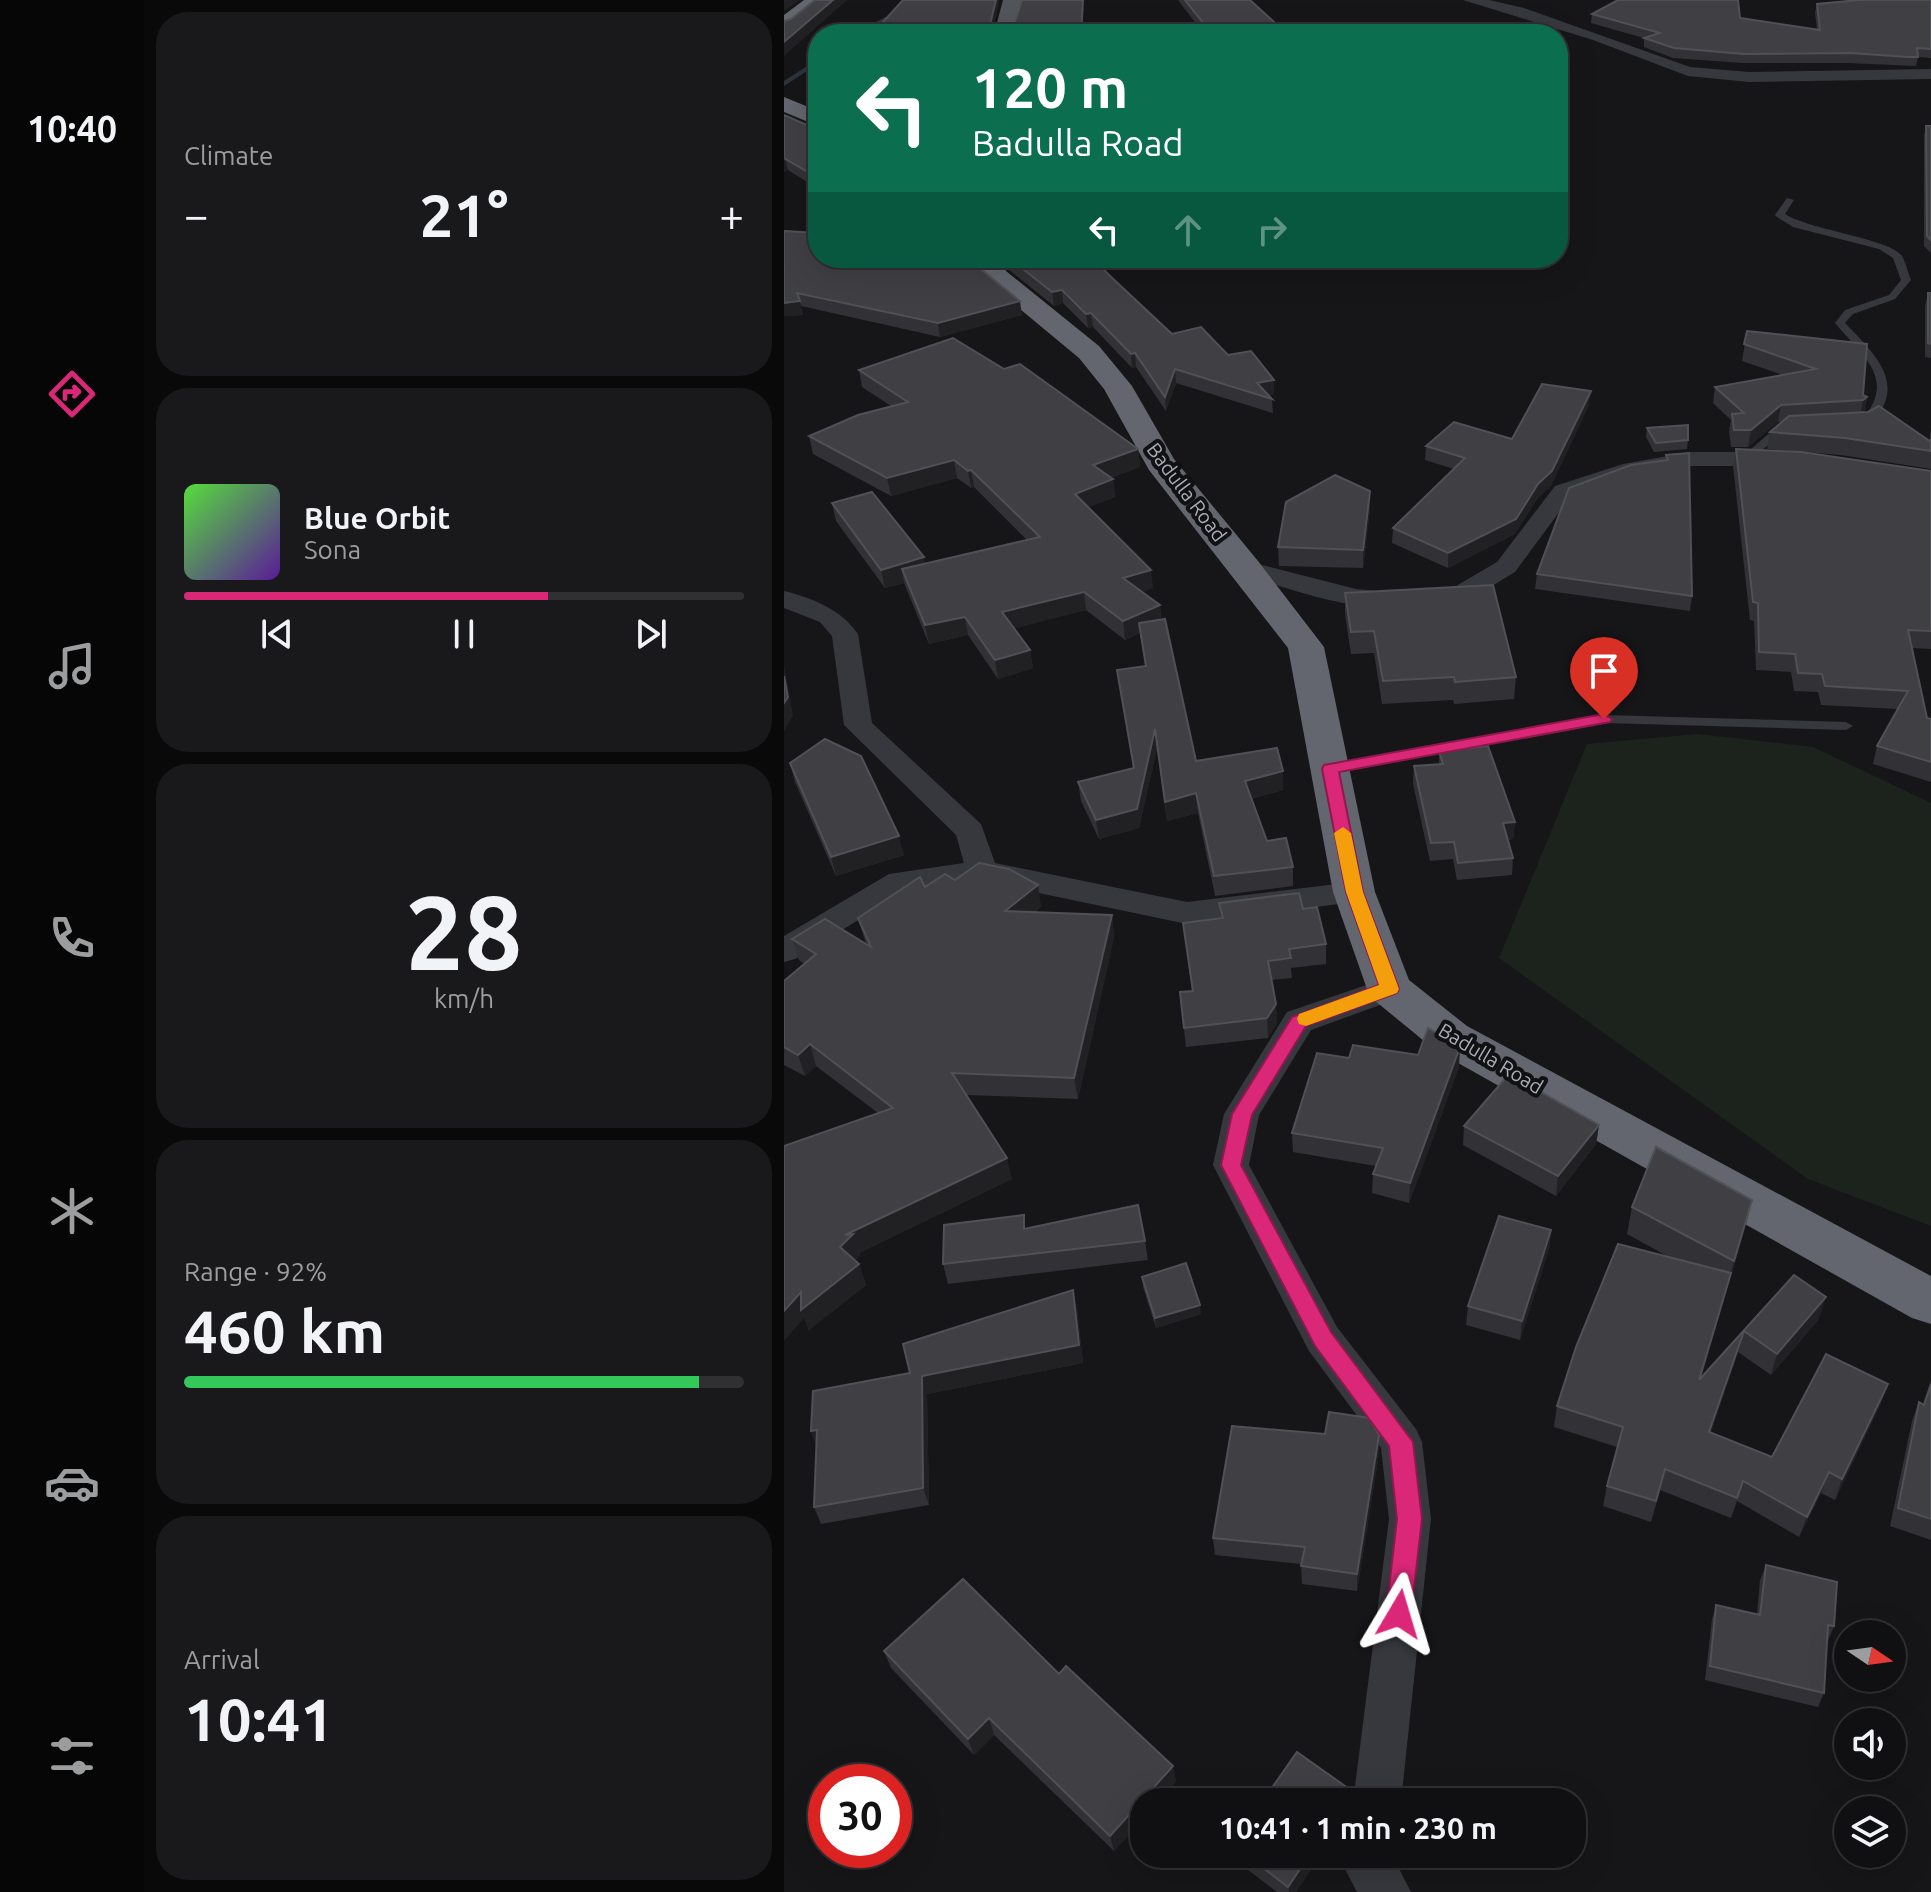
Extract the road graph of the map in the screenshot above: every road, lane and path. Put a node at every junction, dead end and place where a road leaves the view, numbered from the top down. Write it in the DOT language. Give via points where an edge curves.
graph roads {
  1 [pos="817,0"];
  2 [pos="1013,0"];
  3 [pos="1470,0"];
  4 [pos="784,24"];
  5 [pos="1007,24"];
  6 [pos="1558,24"];
  7 [pos="1568,27"];
  8 [pos="1931,74"];
  9 [pos="788,106"];
  10 [pos="808,115"];
  11 [pos="1790,200"];
  12 [pos="992,268"];
  13 [pos="1850,424"];
  14 [pos="1796,427"];
  15 [pos="1748,457"];
  16 [pos="1803,460"];
  17 [pos="1246,568"];
  18 [pos="784,599"];
  19 [pos="1846,726"];
  20 [pos="1330,769"];
  21 [pos="982,871"];
  22 [pos="1354,892"];
  23 [pos="784,951"];
  24 [pos="1390,989"];
  25 [pos="1931,1302"];
  26 [pos="1379,1788"];
  27 [pos="1370,1868"];
  28 [pos="1386,1892"];
  1 -- 4 [label="highway"];
  2 -- 5 [label="main road"];
  3 -- 6 [label="street"];
  7 -- 8 [label="street" via="1688,71 1749,77"];
  9 -- 10 [label="highway"];
  11 -- 13 [label="lane" via="1780,215 1796,225 1882,247 1897,256 1906,280 1892,297 1849,312 1840,323 1874,361 1883,399 1871,418"];
  12 -- 17 [label="highway, Badulla Road" via="1089,352 1117,386 1160,463"];
  14 -- 15 [label="lane" via="1782,427"];
  15 -- 16 [label="street"];
  15 -- 17 [label="street" via="1631,469 1563,491 1506,567 1463,593 1416,600 1355,597"];
  17 -- 20 [label="highway, Badulla Road" via="1306,647"];
  18 -- 21 [label="street" via="829,617 845,634 858,725 970,831"];
  19 -- 20 [label="lane" via="1604,719"];
  20 -- 22 [label="highway, Badulla Road"];
  21 -- 22 [label="street" via="1187,913"];
  21 -- 23 [label="street" via="900,881"];
  22 -- 24 [label="highway, Badulla Road"];
  24 -- 25 [label="highway, Badulla Road" via="1451,1038"];
  24 -- 26 [label="street" via="1299,1021 1242,1114 1231,1165 1323,1339 1401,1442 1410,1519"];
  27 -- 28 [label="street"];
}
